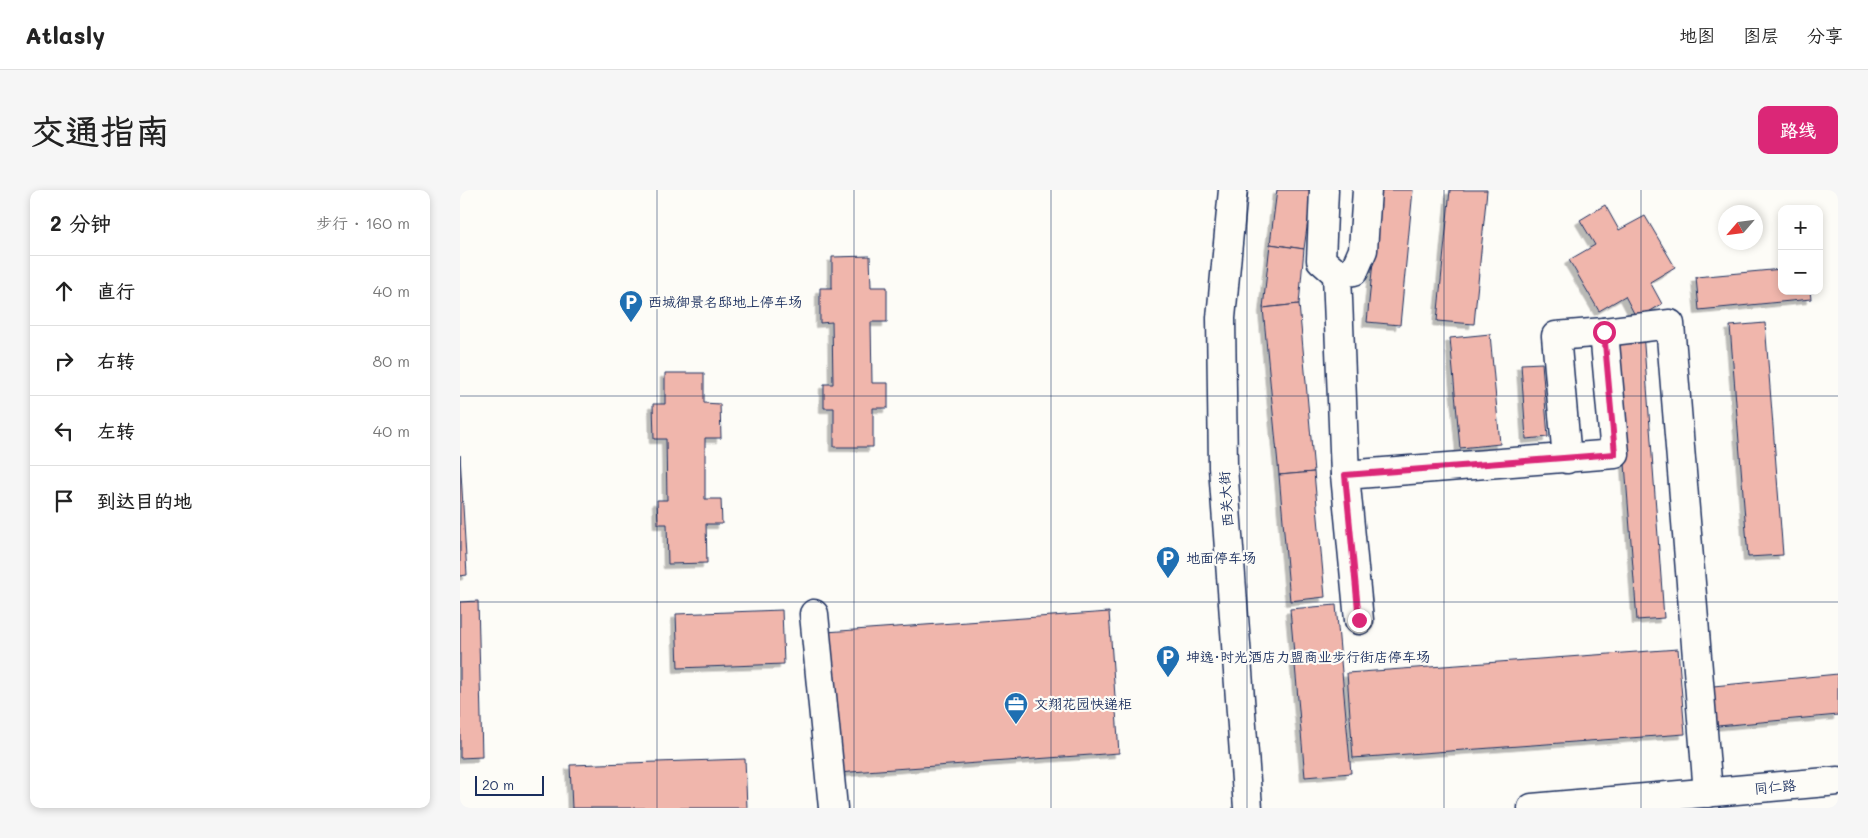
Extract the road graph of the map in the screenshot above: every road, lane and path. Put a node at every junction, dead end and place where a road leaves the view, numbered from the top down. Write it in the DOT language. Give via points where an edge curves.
graph roads {
  1 [pos="1233,190"];
  2 [pos="1324,190"];
  3 [pos="1367,190"];
  4 [pos="1337,274"];
  5 [pos="1604,332"];
  6 [pos="1567,459"];
  7 [pos="1345,475"];
  8 [pos="814,614"];
  9 [pos="1359,620"];
  10 [pos="1838,781"];
  11 [pos="1708,793"];
  12 [pos="833,808"];
  13 [pos="1248,808"];
  14 [pos="1532,808"];
  1 -- 13 [label="main road, 西关大街" via="1221,318 1223,468"];
  2 -- 4 [label="main road" via="1321,260"];
  3 -- 4 [label="main road" via="1363,250 1354,271"];
  4 -- 7 [label="main road"];
  5 -- 6 [label="main road" via="1615,454"];
  5 -- 6 [label="main road" via="1556,336"];
  5 -- 11 [label="main road" via="1670,324"];
  6 -- 7 [label="main road"];
  7 -- 9 [label="main road"];
  8 -- 12 [label="main road"];
  10 -- 11 [label="main road, 同仁路"];
  11 -- 14 [label="main road, 同仁路"];
}
